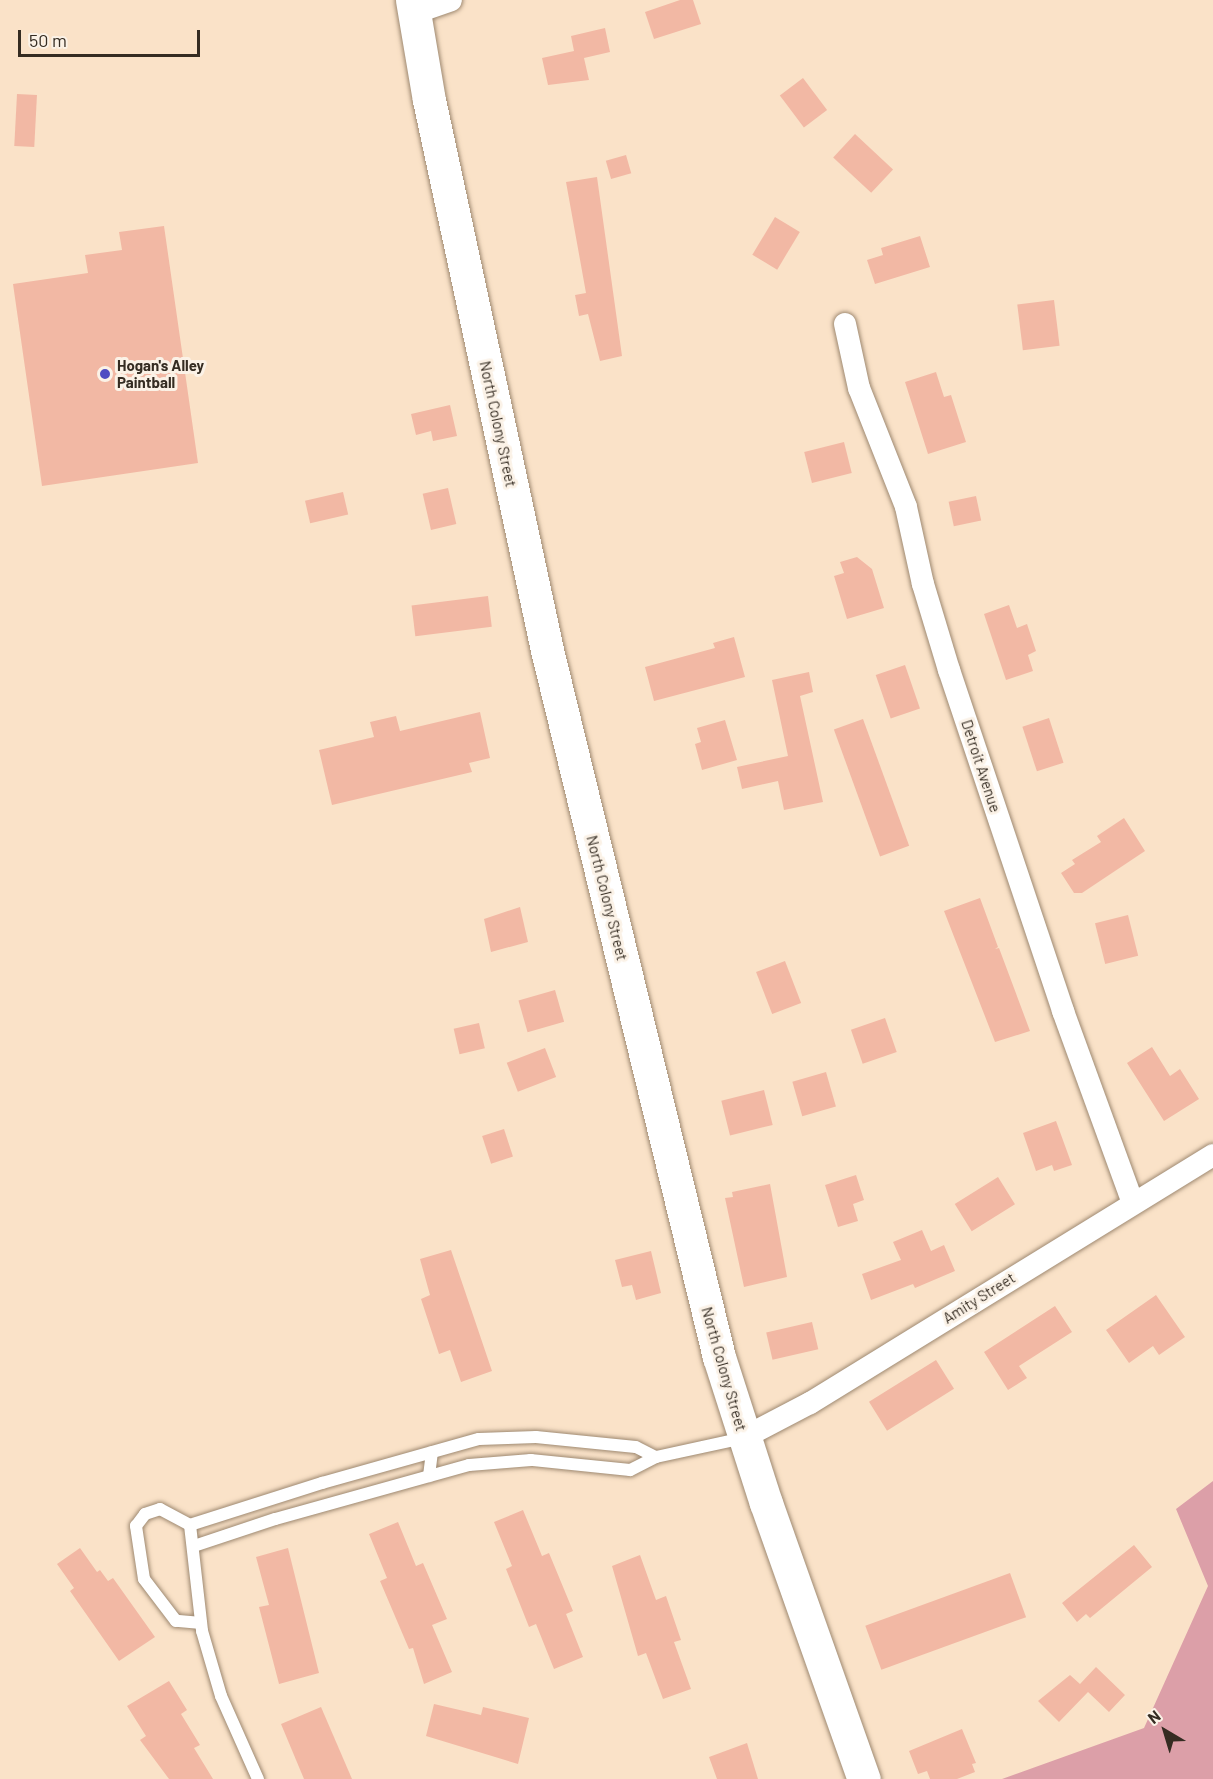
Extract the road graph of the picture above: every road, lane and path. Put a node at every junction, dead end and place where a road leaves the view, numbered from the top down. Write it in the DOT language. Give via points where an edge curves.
graph roads {
  1 [pos="451,0"];
  2 [pos="413,7"];
  3 [pos="845,324"];
  4 [pos="1213,1155"];
  5 [pos="1133,1203"];
  6 [pos="743,1438"];
  7 [pos="432,1452"];
  8 [pos="656,1457"];
  9 [pos="429,1476"];
  10 [pos="190,1525"];
  11 [pos="194,1546"];
  12 [pos="201,1623"];
  13 [pos="258,1779"];
  14 [pos="864,1779"];
  1 -- 2 [label="street"];
  2 -- 6 [label="main road, North Colony Street" via="547,650 699,1275"];
  3 -- 5 [label="street, Detroit Avenue" via="859,388 906,507 923,584 949,670 1059,1000"];
  4 -- 5 [label="street, Amity Street"];
  5 -- 6 [label="street, Amity Street" via="819,1397"];
  6 -- 8 [label="lane"];
  6 -- 14 [label="main road, North Colony Street"];
  7 -- 8 [label="lane" via="479,1439 536,1437 636,1447"];
  7 -- 9 [label="lane"];
  7 -- 10 [label="lane"];
  8 -- 9 [label="lane" via="630,1470 531,1460 469,1465"];
  9 -- 11 [label="lane"];
  10 -- 11 [label="lane"];
  10 -- 12 [label="lane" via="160,1509 145,1514 136,1526 136,1542 144,1579 163,1608 176,1621"];
  11 -- 12 [label="lane"];
  12 -- 13 [label="lane" via="221,1696"];
}
